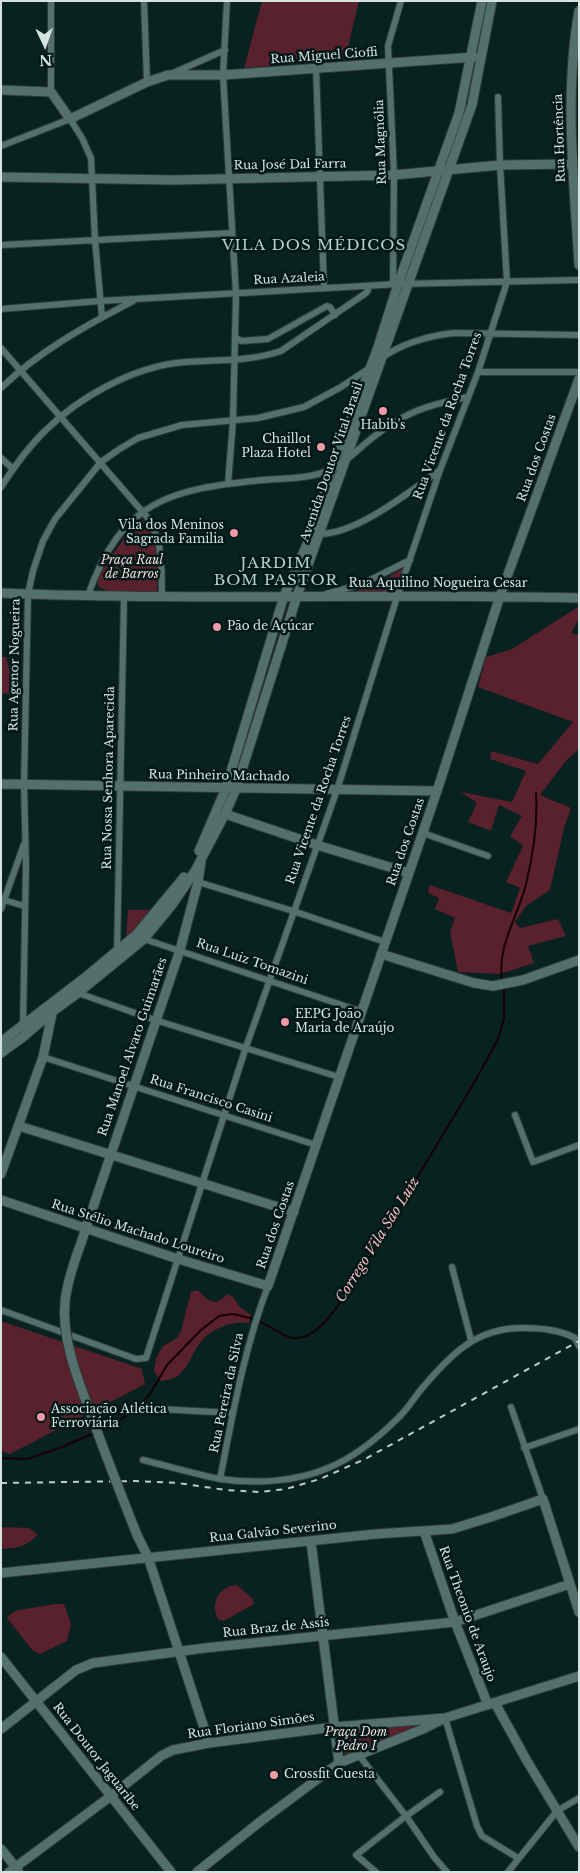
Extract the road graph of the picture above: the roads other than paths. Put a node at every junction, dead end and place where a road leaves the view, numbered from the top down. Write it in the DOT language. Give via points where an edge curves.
graph roads {
  1 [pos="51,1"];
  2 [pos="144,1"];
  3 [pos="227,1"];
  4 [pos="401,1"];
  5 [pos="484,2"];
  6 [pos="579,11"];
  7 [pos="578,22"];
  8 [pos="225,50"];
  9 [pos="481,57"];
  10 [pos="470,58"];
  11 [pos="389,64"];
  12 [pos="190,65"];
  13 [pos="316,69"];
  14 [pos="168,75"];
  15 [pos="190,75"];
  16 [pos="222,75"];
  17 [pos="147,82"];
  18 [pos="1,90"];
  19 [pos="51,92"];
  20 [pos="498,97"];
  21 [pos="70,119"];
  22 [pos="1,146"];
  23 [pos="576,164"];
  24 [pos="500,166"];
  25 [pos="450,170"];
  26 [pos="438,172"];
  27 [pos="394,175"];
  28 [pos="320,176"];
  29 [pos="1,177"];
  30 [pos="92,179"];
  31 [pos="229,179"];
  32 [pos="232,233"];
  33 [pos="95,240"];
  34 [pos="1,245"];
  35 [pos="579,265"];
  36 [pos="579,280"];
  37 [pos="507,282"];
  38 [pos="400,284"];
  39 [pos="368,286"];
  40 [pos="324,288"];
  41 [pos="236,294"];
  42 [pos="134,300"];
  43 [pos="100,301"];
  44 [pos="1,309"];
  45 [pos="335,315"];
  46 [pos="102,317"];
  47 [pos="490,334"];
  48 [pos="579,336"];
  49 [pos="235,337"];
  50 [pos="1,348"];
  51 [pos="382,358"];
  52 [pos="235,360"];
  53 [pos="369,369"];
  54 [pos="20,372"];
  55 [pos="478,372"];
  56 [pos="579,372"];
  57 [pos="579,379"];
  58 [pos="1,388"];
  59 [pos="468,397"];
  60 [pos="60,418"];
  61 [pos="234,421"];
  62 [pos="1,458"];
  63 [pos="100,462"];
  64 [pos="344,462"];
  65 [pos="13,469"];
  66 [pos="332,469"];
  67 [pos="440,470"];
  68 [pos="228,484"];
  69 [pos="1,486"];
  70 [pos="142,511"];
  71 [pos="316,533"];
  72 [pos="410,560"];
  73 [pos="1,593"];
  74 [pos="28,594"];
  75 [pos="88,595"];
  76 [pos="124,595"];
  77 [pos="162,595"];
  78 [pos="321,595"];
  79 [pos="284,596"];
  80 [pos="297,596"];
  81 [pos="500,596"];
  82 [pos="397,597"];
  83 [pos="579,598"];
  84 [pos="1,784"];
  85 [pos="24,784"];
  86 [pos="121,787"];
  87 [pos="231,789"];
  88 [pos="337,790"];
  89 [pos="437,791"];
  90 [pos="225,814"];
  91 [pos="422,833"];
  92 [pos="25,840"];
  93 [pos="317,845"];
  94 [pos="488,856"];
  95 [pos="202,858"];
  96 [pos="26,865"];
  97 [pos="15,870"];
  98 [pos="409,873"];
  99 [pos="198,882"];
  100 [pos="4,900"];
  101 [pos="24,906"];
  102 [pos="1,909"];
  103 [pos="293,911"];
  104 [pos="140,937"];
  105 [pos="385,942"];
  106 [pos="180,950"];
  107 [pos="117,951"];
  108 [pos="381,954"];
  109 [pos="579,960"];
  110 [pos="118,961"];
  111 [pos="270,980"];
  112 [pos="78,993"];
  113 [pos="54,1006"];
  114 [pos="360,1011"];
  115 [pos="155,1020"];
  116 [pos="22,1027"];
  117 [pos="23,1038"];
  118 [pos="1,1042"];
  119 [pos="246,1047"];
  120 [pos="1,1053"];
  121 [pos="43,1057"];
  122 [pos="339,1077"];
  123 [pos="134,1085"];
  124 [pos="515,1115"];
  125 [pos="224,1116"];
  126 [pos="19,1126"];
  127 [pos="316,1144"];
  128 [pos="579,1145"];
  129 [pos="110,1154"];
  130 [pos="1,1174"];
  131 [pos="202,1184"];
  132 [pos="1,1200"];
  133 [pos="294,1212"];
  134 [pos="86,1228"];
  135 [pos="178,1259"];
  136 [pos="452,1268"];
  137 [pos="268,1286"];
  138 [pos="1,1310"];
  139 [pos="258,1313"];
  140 [pos="472,1340"];
  141 [pos="579,1346"];
  142 [pos="511,1407"];
  143 [pos="158,1409"];
  144 [pos="233,1413"];
  145 [pos="579,1429"];
  146 [pos="524,1448"];
  147 [pos="143,1460"];
  148 [pos="220,1479"];
  149 [pos="542,1499"];
  150 [pos="424,1531"];
  151 [pos="311,1542"];
  152 [pos="148,1558"];
  153 [pos="1,1573"];
  154 [pos="570,1584"];
  155 [pos="579,1612"];
  156 [pos="455,1622"];
  157 [pos="322,1637"];
  158 [pos="179,1651"];
  159 [pos="1,1657"];
  160 [pos="579,1676"];
  161 [pos="36,1701"];
  162 [pos="491,1704"];
  163 [pos="445,1718"];
  164 [pos="334,1727"];
  165 [pos="1,1729"];
  166 [pos="209,1743"];
  167 [pos="358,1754"];
  168 [pos="339,1763"];
  169 [pos="440,1792"];
  170 [pos="111,1796"];
  171 [pos="579,1798"];
  172 [pos="557,1811"];
  173 [pos="406,1816"];
  174 [pos="579,1847"];
  175 [pos="1,1849"];
  176 [pos="518,1858"];
  177 [pos="14,1870"];
  178 [pos="170,1872"];
  179 [pos="197,1872"];
  180 [pos="376,1872"];
  181 [pos="447,1872"];
  182 [pos="508,1872"];
  1 -- 19 [label="street"];
  2 -- 17 [label="street"];
  3 -- 8 [label="street"];
  4 -- 11 [label="street, Rua Magnólia" via="388,46"];
  5 -- 9 [label="street, Avenida Doutor Vital Brasil"];
  5 -- 10 [label="street, Avenida Doutor Vital Brasil"];
  6 -- 7 [label="street, Rua Hortência"];
  7 -- 23 [label="street, Rua Hortência" via="571,79"];
  8 -- 12 [label="street, Rua Miguel Cioffi"];
  8 -- 16 [label="street"];
  9 -- 10 [label="street, Rua Miguel Cioffi"];
  9 -- 25 [label="street, Avenida Doutor Vital Brasil" via="472,105"];
  10 -- 11 [label="street, Rua Miguel Cioffi"];
  10 -- 26 [label="street, Avenida Doutor Vital Brasil" via="459,113"];
  11 -- 13 [label="street, Rua Miguel Cioffi"];
  11 -- 27 [label="street, Rua Magnólia"];
  12 -- 14 [label="street, Rua Miguel Cioffi"];
  12 -- 15 [label="street"];
  13 -- 16 [label="street, Rua Miguel Cioffi"];
  13 -- 28 [label="street"];
  14 -- 15 [label="street, Rua Miguel Cioffi"];
  14 -- 17 [label="street, Rua Miguel Cioffi"];
  15 -- 16 [label="street, Rua Miguel Cioffi"];
  16 -- 31 [label="street"];
  17 -- 21 [label="street, Rua Miguel Cioffi"];
  18 -- 19 [label="street"];
  19 -- 21 [label="street"];
  20 -- 24 [label="street, Rua Vicente da Rocha Torres"];
  21 -- 22 [label="street, Rua Miguel Cioffi"];
  21 -- 30 [label="street" via="91,158"];
  23 -- 24 [label="street, Rua José Dal Farra"];
  23 -- 35 [label="street, Rua Hortência"];
  24 -- 25 [label="street, Rua José Dal Farra"];
  24 -- 37 [label="street, Rua Vicente da Rocha Torres"];
  25 -- 26 [label="street, Rua José Dal Farra"];
  25 -- 38 [label="street, Avenida Doutor Vital Brasil"];
  26 -- 27 [label="street, Rua José Dal Farra"];
  26 -- 38 [label="street, Avenida Doutor Vital Brasil"];
  27 -- 28 [label="street, Rua José Dal Farra"];
  27 -- 38 [label="street, Rua Magnólia"];
  28 -- 31 [label="street, Rua José Dal Farra"];
  28 -- 40 [label="street"];
  29 -- 30 [label="street, Rua José Dal Farra"];
  30 -- 31 [label="street, Rua José Dal Farra"];
  30 -- 33 [label="street"];
  31 -- 32 [label="street"];
  32 -- 33 [label="street"];
  32 -- 41 [label="street"];
  33 -- 34 [label="street"];
  33 -- 43 [label="street"];
  36 -- 37 [label="street, Rua Azaleia"];
  37 -- 38 [label="street, Rua Azaleia"];
  37 -- 47 [label="street, Rua Vicente da Rocha Torres"];
  38 -- 39 [label="street, Rua Azaleia"];
  38 -- 51 [label="street, Avenida Doutor Vital Brasil"];
  38 -- 53 [label="street, Avenida Doutor Vital Brasil"];
  39 -- 40 [label="street, Rua Azaleia"];
  39 -- 45 [label="street" via="366,293"];
  40 -- 41 [label="street, Rua Azaleia"];
  41 -- 42 [label="street, Rua Azaleia"];
  41 -- 49 [label="street"];
  42 -- 43 [label="street, Rua Azaleia"];
  42 -- 46 [label="street"];
  43 -- 44 [label="street, Rua Azaleia"];
  43 -- 46 [label="street"];
  45 -- 49 [label="street" via="326,306 268,339 240,341"];
  45 -- 52 [label="street" via="269,355"];
  46 -- 54 [label="street"];
  47 -- 48 [label="street, Rua Agenor Nogueira"];
  47 -- 51 [label="street, Rua Agenor Nogueira" via="438,335 406,345"];
  47 -- 55 [label="street, Rua Vicente da Rocha Torres"];
  49 -- 52 [label="street"];
  50 -- 54 [label="street"];
  51 -- 53 [label="street, Rua Agenor Nogueira"];
  51 -- 64 [label="street, Avenida Doutor Vital Brasil"];
  52 -- 60 [label="street" via="174,363 144,371 90,396"];
  52 -- 61 [label="street"];
  53 -- 61 [label="street, Rua Agenor Nogueira" via="304,407"];
  53 -- 66 [label="street, Avenida Doutor Vital Brasil"];
  54 -- 58 [label="street"];
  54 -- 60 [label="street"];
  55 -- 56 [label="street"];
  55 -- 59 [label="street, Rua Vicente da Rocha Torres"];
  57 -- 81 [label="street, Rua dos Costas"];
  59 -- 64 [label="street" via="433,404 408,414 387,426"];
  59 -- 67 [label="street, Rua Vicente da Rocha Torres"];
  60 -- 63 [label="street"];
  60 -- 65 [label="street" via="45,430"];
  61 -- 63 [label="street, Rua Agenor Nogueira" via="203,422 165,429 138,438"];
  61 -- 68 [label="street"];
  62 -- 65 [label="street"];
  63 -- 70 [label="street"];
  63 -- 74 [label="street, Rua Agenor Nogueira" via="55,519 43,541"];
  64 -- 66 [label="street"];
  64 -- 71 [label="street, Avenida Doutor Vital Brasil"];
  65 -- 69 [label="street"];
  66 -- 68 [label="street" via="314,476"];
  66 -- 71 [label="street, Avenida Doutor Vital Brasil"];
  67 -- 71 [label="street" via="358,524"];
  67 -- 72 [label="street, Rua Vicente da Rocha Torres"];
  68 -- 70 [label="street" via="188,490"];
  70 -- 75 [label="street" via="113,543 98,568"];
  70 -- 77 [label="street" via="157,534"];
  71 -- 79 [label="street, Avenida Doutor Vital Brasil"];
  71 -- 80 [label="street, Avenida Doutor Vital Brasil"];
  72 -- 78 [label="street" via="362,584"];
  72 -- 82 [label="street, Rua Vicente da Rocha Torres"];
  73 -- 74 [label="street, Rua Aquilino Nogueira Cesar"];
  74 -- 75 [label="street, Rua Aquilino Nogueira Cesar"];
  74 -- 85 [label="street, Rua Agenor Nogueira"];
  75 -- 76 [label="street, Rua Aquilino Nogueira Cesar"];
  76 -- 77 [label="street, Rua Aquilino Nogueira Cesar"];
  76 -- 86 [label="street, Rua Nossa Senhora Aparecida"];
  77 -- 79 [label="street, Rua Aquilino Nogueira Cesar"];
  78 -- 80 [label="street, Rua Aquilino Nogueira Cesar"];
  78 -- 82 [label="street, Rua Aquilino Nogueira Cesar"];
  79 -- 80 [label="street, Rua Aquilino Nogueira Cesar"];
  79 -- 87 [label="street, Avenida Doutor Vital Brasil"];
  80 -- 87 [label="street, Avenida Doutor Vital Brasil"];
  81 -- 82 [label="street, Rua Aquilino Nogueira Cesar"];
  81 -- 83 [label="street, Rua Aquilino Nogueira Cesar"];
  81 -- 89 [label="street, Rua dos Costas"];
  82 -- 88 [label="street, Rua Vicente da Rocha Torres"];
  84 -- 85 [label="street, Rua Pinheiro Machado"];
  85 -- 86 [label="street, Rua Pinheiro Machado"];
  85 -- 92 [label="street, Rua Agenor Nogueira"];
  86 -- 87 [label="street, Rua Pinheiro Machado"];
  86 -- 107 [label="street, Rua Nossa Senhora Aparecida"];
  87 -- 88 [label="street, Rua Pinheiro Machado"];
  87 -- 90 [label="street, Avenida Doutor Vital Brasil"];
  87 -- 104 [label="street, Avenida Doutor Vital Brasil" via="185,876"];
  88 -- 89 [label="street, Rua Pinheiro Machado"];
  88 -- 93 [label="street, Rua Vicente da Rocha Torres"];
  89 -- 91 [label="street, Rua dos Costas"];
  90 -- 93 [label="street"];
  90 -- 95 [label="street, Avenida Doutor Vital Brasil"];
  91 -- 94 [label="street"];
  91 -- 98 [label="street, Rua dos Costas"];
  92 -- 96 [label="street, Rua Agenor Nogueira"];
  92 -- 97 [label="street"];
  93 -- 98 [label="street"];
  93 -- 103 [label="street, Rua Vicente da Rocha Torres"];
  95 -- 99 [label="street, Rua Manoel Alvaro Guimarães"];
  95 -- 104 [label="street, Avenida Doutor Vital Brasil" via="172,906"];
  96 -- 97 [label="street"];
  96 -- 101 [label="street, Rua Agenor Nogueira"];
  97 -- 100 [label="street"];
  98 -- 105 [label="street, Rua dos Costas"];
  99 -- 103 [label="street"];
  99 -- 106 [label="street, Rua Manoel Alvaro Guimarães"];
  100 -- 101 [label="street"];
  100 -- 102 [label="street"];
  101 -- 116 [label="street, Rua Agenor Nogueira"];
  103 -- 105 [label="street"];
  103 -- 111 [label="street, Rua Vicente da Rocha Torres"];
  104 -- 106 [label="street, Rua Luiz Tomazini"];
  104 -- 107 [label="street, Avenida Doutor Vital Brasil"];
  104 -- 110 [label="street, Avenida Doutor Vital Brasil"];
  105 -- 108 [label="street, Rua dos Costas"];
  106 -- 111 [label="street, Rua Luiz Tomazini"];
  106 -- 115 [label="street, Rua Manoel Alvaro Guimarães"];
  107 -- 110 [label="street, Rua Nossa Senhora Aparecida"];
  107 -- 113 [label="street, Avenida Doutor Vital Brasil"];
  108 -- 109 [label="street" via="493,986 523,980"];
  108 -- 114 [label="street, Rua dos Costas"];
  110 -- 112 [label="street, Avenida Doutor Vital Brasil"];
  111 -- 114 [label="street, Rua Luiz Tomazini"];
  111 -- 119 [label="street, Rua Vicente da Rocha Torres"];
  112 -- 113 [label="street, Avenida Doutor Vital Brasil"];
  112 -- 115 [label="street"];
  113 -- 116 [label="street, Avenida Doutor Vital Brasil"];
  113 -- 117 [label="street, Avenida Doutor Vital Brasil"];
  113 -- 121 [label="street"];
  114 -- 122 [label="street, Rua dos Costas"];
  115 -- 119 [label="street"];
  115 -- 123 [label="street, Rua Manoel Alvaro Guimarães"];
  116 -- 117 [label="street, Rua Agenor Nogueira"];
  116 -- 118 [label="street, Avenida Doutor Vital Brasil"];
  117 -- 120 [label="street, Avenida Doutor Vital Brasil"];
  119 -- 122 [label="street"];
  119 -- 125 [label="street, Rua Vicente da Rocha Torres"];
  121 -- 123 [label="street, Rua Francisco Casini"];
  121 -- 126 [label="street"];
  122 -- 127 [label="street, Rua dos Costas"];
  123 -- 125 [label="street, Rua Francisco Casini"];
  123 -- 129 [label="street, Rua Manoel Alvaro Guimarães"];
  124 -- 128 [label="street" via="533,1162"];
  125 -- 127 [label="street, Rua Francisco Casini"];
  125 -- 131 [label="street, Rua Vicente da Rocha Torres"];
  126 -- 129 [label="street"];
  126 -- 130 [label="street"];
  127 -- 133 [label="street, Rua dos Costas"];
  129 -- 131 [label="street"];
  129 -- 134 [label="street, Rua Manoel Alvaro Guimarães"];
  131 -- 133 [label="street"];
  131 -- 135 [label="street, Rua Vicente da Rocha Torres"];
  132 -- 134 [label="street, Rua Stélio Machado Loureiro"];
  133 -- 137 [label="street, Rua dos Costas"];
  134 -- 135 [label="street, Rua Stélio Machado Loureiro"];
  134 -- 152 [label="street, Rua Manoel Alvaro Guimarães, bridge" via="69,1276 65,1324 86,1403"];
  135 -- 137 [label="street, Rua Stélio Machado Loureiro"];
  135 -- 138 [label="street, Rua Vicente da Rocha Torres" via="146,1358 136,1359"];
  136 -- 140 [label="street"];
  137 -- 139 [label="street, Rua dos Costas"];
  139 -- 144 [label="street, Rua Pereira da Silva"];
  140 -- 141 [label="street" via="510,1327 536,1328 570,1335"];
  140 -- 148 [label="street" via="424,1386 400,1417 353,1457 302,1476 244,1481"];
  142 -- 146 [label="street"];
  143 -- 144 [label="street"];
  144 -- 148 [label="street, Rua Pereira da Silva"];
  145 -- 146 [label="street"];
  146 -- 149 [label="street"];
  147 -- 148 [label="street"];
  149 -- 150 [label="street, Rua Galvão Severino" via="468,1525"];
  149 -- 154 [label="street"];
  150 -- 151 [label="street, Rua Galvão Severino"];
  150 -- 156 [label="street, Rua Theonio de Araujo"];
  151 -- 152 [label="street, Rua Galvão Severino"];
  151 -- 157 [label="street"];
  152 -- 153 [label="street, Rua Galvão Severino"];
  152 -- 158 [label="street, Rua Manoel Alvaro Guimarães"];
  154 -- 155 [label="street"];
  154 -- 156 [label="street, Rua Braz de Assis"];
  156 -- 157 [label="street, Rua Braz de Assis"];
  156 -- 162 [label="street, Rua Theonio de Araujo"];
  157 -- 158 [label="street, Rua Braz de Assis"];
  157 -- 164 [label="street"];
  158 -- 161 [label="street, Rua Braz de Assis" via="93,1663 76,1670"];
  158 -- 166 [label="street, Rua Manoel Alvaro Guimarães"];
  159 -- 161 [label="street, Rua Doutor Jaguaribe"];
  160 -- 162 [label="street"];
  161 -- 165 [label="street, Rua Braz de Assis"];
  161 -- 170 [label="street, Rua Doutor Jaguaribe"];
  162 -- 163 [label="street"];
  162 -- 172 [label="street, Rua Theonio de Araujo"];
  163 -- 164 [label="street, Rua Floriano Simões"];
  163 -- 167 [label="street"];
  163 -- 176 [label="street" via="482,1836"];
  164 -- 166 [label="street, Rua Floriano Simões"];
  164 -- 168 [label="street"];
  166 -- 170 [label="street, Rua Floriano Simões" via="173,1750 161,1756"];
  167 -- 168 [label="street"];
  167 -- 173 [label="street"];
  168 -- 179 [label="street"];
  169 -- 173 [label="street"];
  170 -- 177 [label="street, Rua Floriano Simões"];
  170 -- 178 [label="street, Rua Doutor Jaguaribe"];
  171 -- 172 [label="street"];
  172 -- 174 [label="street, Rua Theonio de Araujo"];
  172 -- 176 [label="street"];
  173 -- 180 [label="street" via="356,1855"];
  173 -- 181 [label="street"];
  175 -- 177 [label="street"];
  176 -- 182 [label="street"];
}
